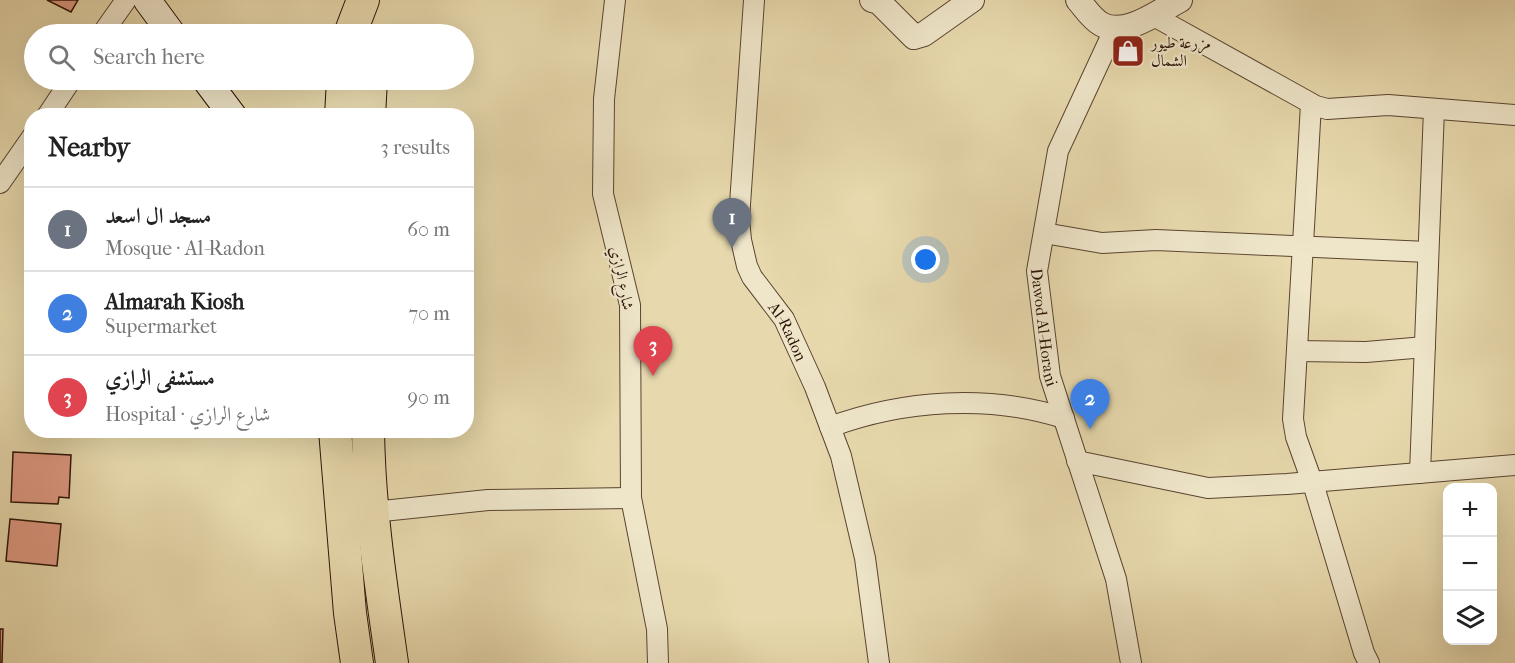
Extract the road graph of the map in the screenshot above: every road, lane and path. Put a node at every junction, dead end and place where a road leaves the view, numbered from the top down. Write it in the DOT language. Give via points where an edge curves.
graph roads {
  1 [pos="126,0"];
  2 [pos="147,0"];
  3 [pos="364,0"];
  4 [pos="615,0"];
  5 [pos="754,0"];
  6 [pos="873,0"];
  7 [pos="972,0"];
  8 [pos="1078,0"];
  9 [pos="1180,0"];
  10 [pos="1152,15"];
  11 [pos="109,24"];
  12 [pos="165,24"];
  13 [pos="354,24"];
  14 [pos="371,24"];
  15 [pos="1114,28"];
  16 [pos="64,90"];
  17 [pos="213,90"];
  18 [pos="342,90"];
  19 [pos="370,90"];
  20 [pos="1311,104"];
  21 [pos="52,108"];
  22 [pos="226,108"];
  23 [pos="341,108"];
  24 [pos="369,108"];
  25 [pos="1434,108"];
  26 [pos="1515,115"];
  27 [pos="24,149"];
  28 [pos="0,183"];
  29 [pos="1044,233"];
  30 [pos="1303,245"];
  31 [pos="1428,252"];
  32 [pos="1425,347"];
  33 [pos="1297,351"];
  34 [pos="1064,418"];
  35 [pos="830,427"];
  36 [pos="336,438"];
  37 [pos="368,438"];
  38 [pos="1077,461"];
  39 [pos="1515,465"];
  40 [pos="1420,473"];
  41 [pos="1310,482"];
  42 [pos="631,498"];
  43 [pos="373,512"];
  44 [pos="357,663"];
  45 [pos="392,663"];
  46 [pos="658,663"];
  47 [pos="879,663"];
  48 [pos="1131,663"];
  49 [pos="1370,663"];
  1 -- 11 [label="street"];
  2 -- 12 [label="main road"];
  3 -- 13 [label="main road"];
  3 -- 14 [label="main road"];
  4 -- 42 [label="street, شارع الرازي" via="605,94 603,194 630,305"];
  5 -- 35 [label="street, Al-Radon" via="741,240 750,274 784,318"];
  6 -- 7 [label="street" via="914,37"];
  8 -- 15 [label="street" via="1097,21"];
  9 -- 10 [label="street"];
  10 -- 15 [label="street" via="1129,27"];
  10 -- 20 [label="street"];
  15 -- 29 [label="street, Dawod Al-Horani" via="1058,151"];
  16 -- 21 [label="street"];
  17 -- 22 [label="main road"];
  18 -- 23 [label="main road"];
  19 -- 24 [label="main road"];
  20 -- 25 [label="street" via="1327,108"];
  20 -- 30 [label="street"];
  25 -- 26 [label="street"];
  25 -- 31 [label="street"];
  27 -- 28 [label="street"];
  29 -- 30 [label="street" via="1102,243 1156,240"];
  29 -- 34 [label="street, Dawod Al-Horani" via="1037,271 1050,376"];
  30 -- 31 [label="street"];
  30 -- 33 [label="street"];
  31 -- 32 [label="street"];
  32 -- 33 [label="street" via="1366,352"];
  32 -- 40 [label="street"];
  33 -- 41 [label="street" via="1293,419"];
  34 -- 35 [label="street" via="1026,409 961,403 897,409"];
  34 -- 38 [label="street, Dawod Al-Horani"];
  35 -- 47 [label="street, Al-Radon" via="841,456 865,558"];
  36 -- 44 [label="main road"];
  37 -- 43 [label="main road"];
  38 -- 41 [label="street" via="1208,488"];
  38 -- 48 [label="street, Dawod Al-Horani" via="1116,579"];
  39 -- 40 [label="street"];
  40 -- 41 [label="street"];
  41 -- 49 [label="street"];
  42 -- 43 [label="street" via="488,500"];
  42 -- 46 [label="street, شارع الرازي" via="657,629"];
  43 -- 45 [label="main road"];
}
